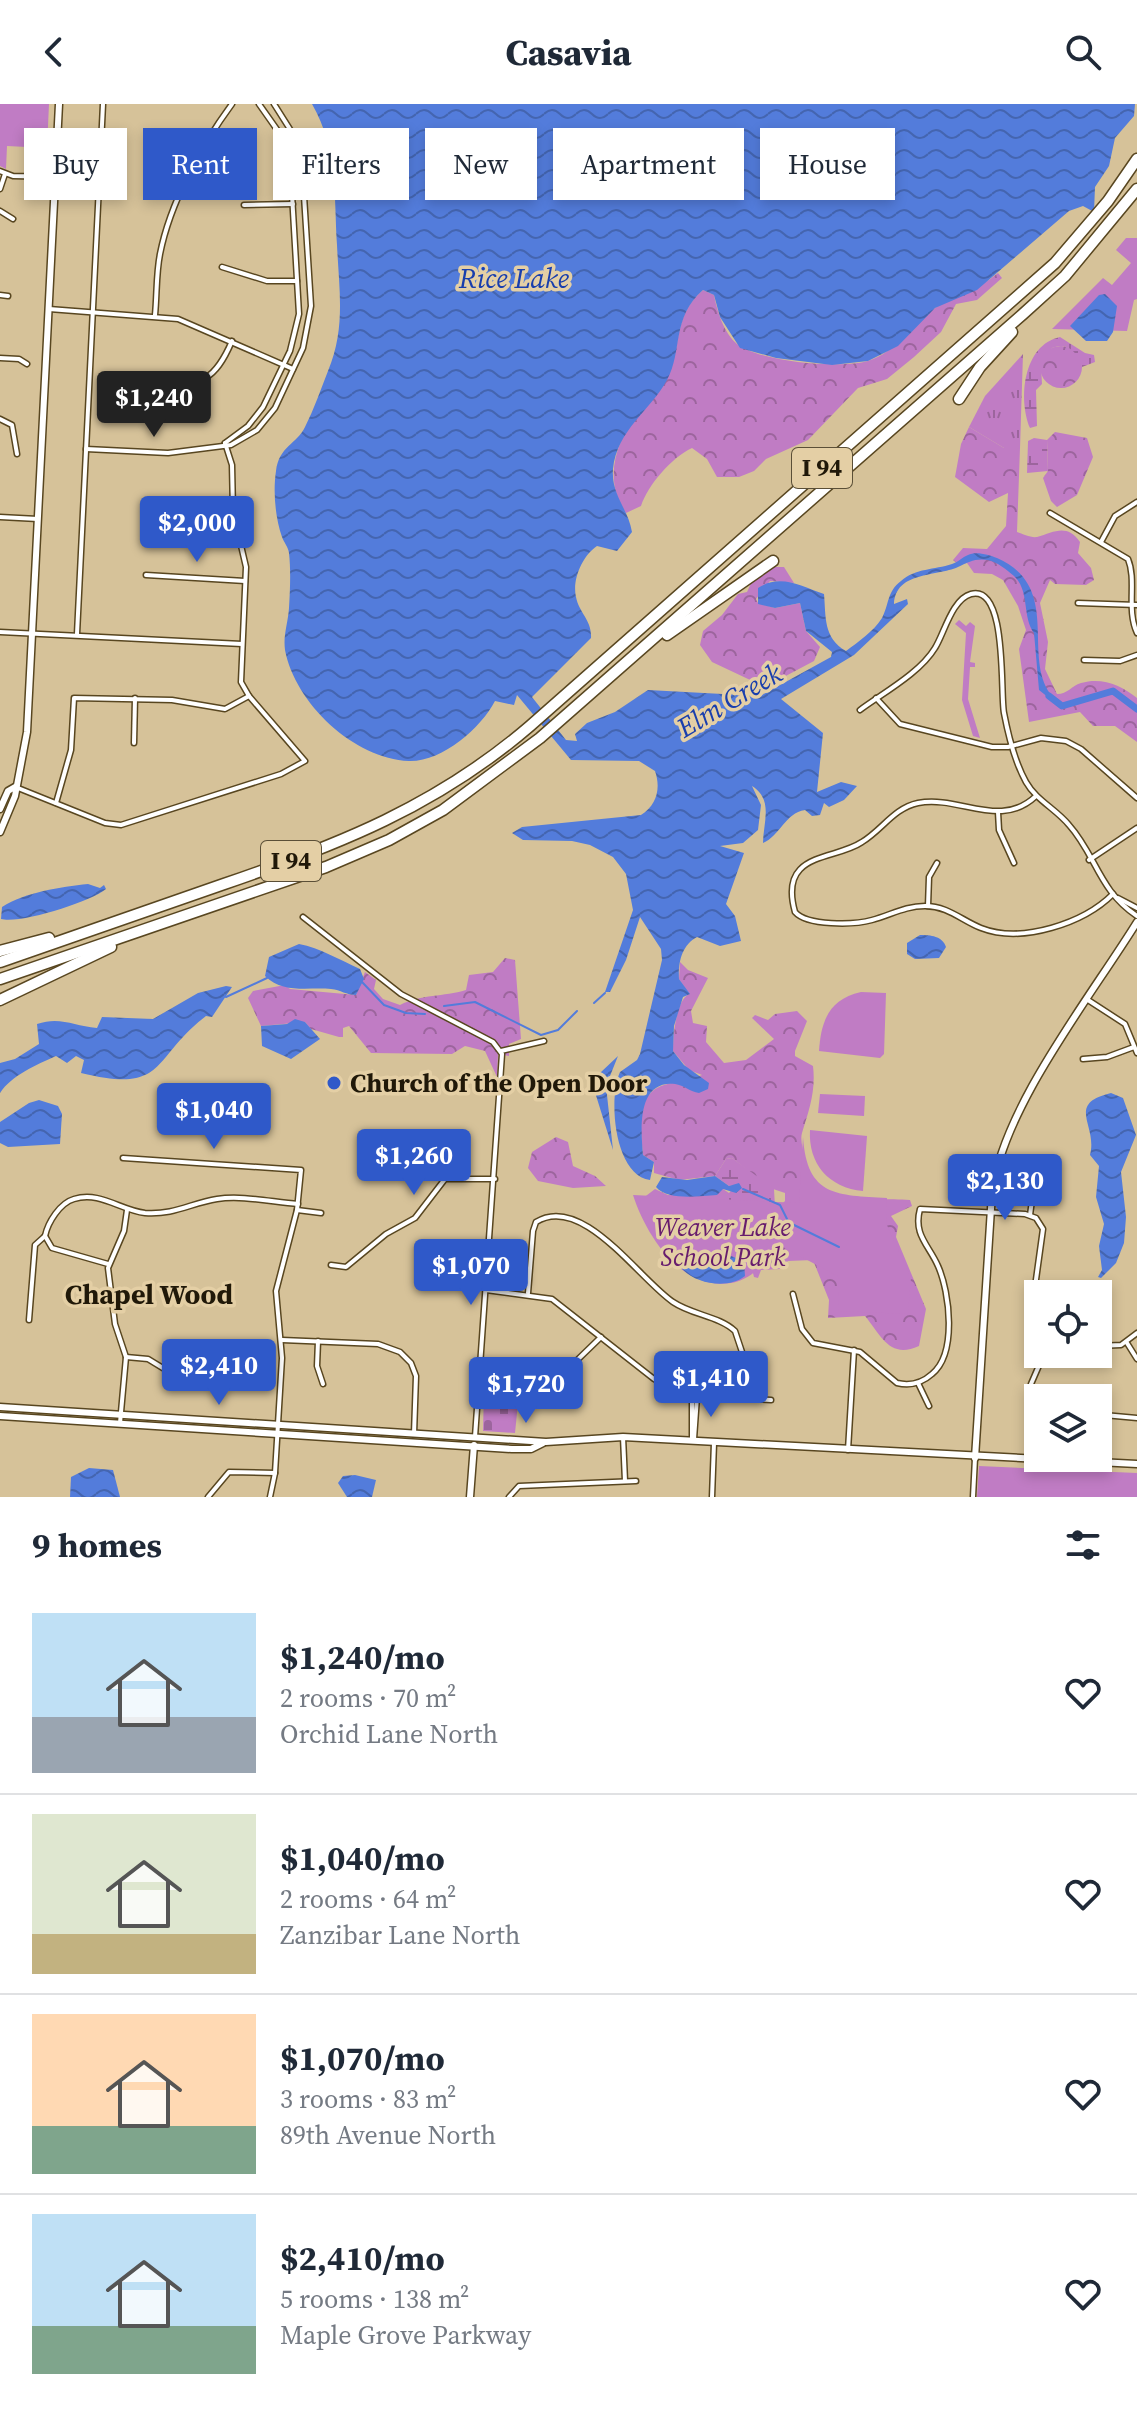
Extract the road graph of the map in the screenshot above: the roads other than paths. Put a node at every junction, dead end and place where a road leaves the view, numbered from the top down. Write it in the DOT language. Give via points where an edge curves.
graph roads {
  1 [pos="59,104"];
  2 [pos="103,104"];
  3 [pos="232,104"];
  4 [pos="259,104"];
  5 [pos="274,104"];
  6 [pos="58,128"];
  7 [pos="1137,159"];
  8 [pos="3,173"];
  9 [pos="24,175"];
  10 [pos="0,189"];
  11 [pos="1137,189"];
  12 [pos="55,200"];
  13 [pos="293,204"];
  14 [pos="244,205"];
  15 [pos="0,211"];
  16 [pos="13,219"];
  17 [pos="295,246"];
  18 [pos="306,246"];
  19 [pos="222,267"];
  20 [pos="1065,276"];
  21 [pos="297,281"];
  22 [pos="0,295"];
  23 [pos="8,296"];
  24 [pos="49,309"];
  25 [pos="93,312"];
  26 [pos="155,315"];
  27 [pos="232,341"];
  28 [pos="0,358"];
  29 [pos="27,364"];
  30 [pos="283,365"];
  31 [pos="293,369"];
  32 [pos="155,387"];
  33 [pos="959,399"];
  34 [pos="0,419"];
  35 [pos="225,443"];
  36 [pos="86,449"];
  37 [pos="17,454"];
  38 [pos="1137,502"];
  39 [pos="233,511"];
  40 [pos="1050,513"];
  41 [pos="161,514"];
  42 [pos="0,517"];
  43 [pos="38,519"];
  44 [pos="1101,542"];
  45 [pos="773,561"];
  46 [pos="146,575"];
  47 [pos="245,581"];
  48 [pos="1078,603"];
  49 [pos="1134,605"];
  50 [pos="0,632"];
  51 [pos="33,632"];
  52 [pos="1137,633"];
  53 [pos="77,634"];
  54 [pos="242,644"];
  55 [pos="1137,655"];
  56 [pos="1084,660"];
  57 [pos="623,666"];
  58 [pos="249,696"];
  59 [pos="135,698"];
  60 [pos="876,698"];
  61 [pos="860,710"];
  62 [pos="134,743"];
  63 [pos="1015,745"];
  64 [pos="15,787"];
  65 [pos="1036,796"];
  66 [pos="1137,798"];
  67 [pos="56,803"];
  68 [pos="0,809"];
  69 [pos="998,812"];
  70 [pos="1137,828"];
  71 [pos="0,832"];
  72 [pos="1089,860"];
  73 [pos="937,863"];
  74 [pos="1014,863"];
  75 [pos="1116,896"];
  76 [pos="928,906"];
  77 [pos="1137,908"];
  78 [pos="1137,916"];
  79 [pos="303,917"];
  80 [pos="179,918"];
  81 [pos="1137,922"];
  82 [pos="113,923"];
  83 [pos="0,951"];
  84 [pos="0,962"];
  85 [pos="0,979"];
  86 [pos="0,1000"];
  87 [pos="1088,1000"];
  88 [pos="544,1041"];
  89 [pos="1134,1047"];
  90 [pos="501,1051"];
  91 [pos="1137,1053"];
  92 [pos="1083,1059"];
  93 [pos="123,1158"];
  94 [pos="1024,1159"];
  95 [pos="495,1179"];
  96 [pos="297,1207"];
  97 [pos="127,1210"];
  98 [pos="321,1213"];
  99 [pos="990,1213"];
  100 [pos="1030,1215"];
  101 [pos="45,1236"];
  102 [pos="108,1264"];
  103 [pos="331,1265"];
  104 [pos="1036,1280"];
  105 [pos="486,1290"];
  106 [pos="528,1293"];
  107 [pos="793,1294"];
  108 [pos="29,1320"];
  109 [pos="1137,1333"];
  110 [pos="601,1337"];
  111 [pos="282,1340"];
  112 [pos="318,1341"];
  113 [pos="1127,1343"];
  114 [pos="1112,1345"];
  115 [pos="854,1350"];
  116 [pos="126,1357"];
  117 [pos="1137,1359"];
  118 [pos="200,1362"];
  119 [pos="918,1383"];
  120 [pos="323,1384"];
  121 [pos="531,1385"];
  122 [pos="696,1395"];
  123 [pos="742,1399"];
  124 [pos="771,1400"];
  125 [pos="929,1406"];
  126 [pos="0,1407"];
  127 [pos="0,1416"];
  128 [pos="1112,1416"];
  129 [pos="1137,1418"];
  130 [pos="121,1419"];
  131 [pos="278,1425"];
  132 [pos="278,1434"];
  133 [pos="414,1434"];
  134 [pos="475,1437"];
  135 [pos="623,1437"];
  136 [pos="546,1442"];
  137 [pos="693,1442"];
  138 [pos="714,1443"];
  139 [pos="474,1446"];
  140 [pos="848,1450"];
  141 [pos="975,1458"];
  142 [pos="1137,1464"];
  143 [pos="275,1473"];
  144 [pos="625,1481"];
  145 [pos="636,1481"];
  146 [pos="208,1497"];
  147 [pos="270,1497"];
  148 [pos="470,1497"];
  149 [pos="509,1497"];
  150 [pos="712,1497"];
  151 [pos="973,1497"];
  1 -- 6 [label="main road"];
  2 -- 25 [label="street"];
  3 -- 26 [label="street" via="190,176 167,230"];
  4 -- 13 [label="street" via="284,143"];
  5 -- 18 [label="street" via="301,158"];
  7 -- 82 [label="highway, I 94" via="1055,263 518,736 437,794 365,832"];
  8 -- 9 [label="street"];
  8 -- 10 [label="street"];
  11 -- 20 [label="highway, I 94"];
  12 -- 24 [label="main road"];
  13 -- 14 [label="street"];
  13 -- 17 [label="street"];
  15 -- 16 [label="street"];
  17 -- 18 [label="street"];
  17 -- 21 [label="street"];
  18 -- 31 [label="street" via="309,326"];
  19 -- 21 [label="street" via="267,281"];
  20 -- 33 [label="highway" via="990,355"];
  20 -- 57 [label="highway, I 94"];
  21 -- 30 [label="street" via="297,327"];
  22 -- 23 [label="street"];
  24 -- 25 [label="street"];
  24 -- 43 [label="main road"];
  25 -- 26 [label="street"];
  25 -- 36 [label="street"];
  26 -- 27 [label="street"];
  27 -- 30 [label="street"];
  27 -- 32 [label="street" via="207,379"];
  28 -- 29 [label="street"];
  30 -- 31 [label="street"];
  30 -- 35 [label="street" via="256,417"];
  31 -- 35 [label="street" via="267,421 242,440"];
  34 -- 37 [label="street" via="12,425"];
  35 -- 36 [label="street" via="168,453"];
  35 -- 39 [label="street" via="232,465"];
  36 -- 53 [label="street"];
  38 -- 44 [label="street" via="1115,516"];
  39 -- 41 [label="street"];
  39 -- 47 [label="street"];
  40 -- 44 [label="street"];
  42 -- 43 [label="street"];
  43 -- 51 [label="main road"];
  44 -- 49 [label="street" via="1130,564"];
  45 -- 57 [label="highway"];
  46 -- 47 [label="street"];
  47 -- 54 [label="street"];
  48 -- 49 [label="street"];
  49 -- 52 [label="street"];
  50 -- 51 [label="street"];
  51 -- 53 [label="street"];
  51 -- 64 [label="main road" via="26,748"];
  53 -- 54 [label="street"];
  54 -- 58 [label="street" via="241,682"];
  55 -- 56 [label="street" via="1120,661"];
  57 -- 80 [label="highway, I 94" via="461,798 389,840"];
  58 -- 59 [label="street" via="225,709"];
  58 -- 67 [label="street" via="305,761 281,774 129,823 105,823"];
  59 -- 62 [label="street"];
  59 -- 67 [label="street" via="74,698 71,750"];
  60 -- 61 [label="street"];
  60 -- 63 [label="street" via="900,724 992,747"];
  60 -- 63 [label="street" via="929,657 959,605 976,593 988,600 994,614 1002,650 1003,711"];
  63 -- 65 [label="street"];
  63 -- 66 [label="street" via="1047,738 1074,744"];
  64 -- 67 [label="street"];
  64 -- 68 [label="main road"];
  64 -- 71 [label="main road"];
  65 -- 69 [label="street" via="1018,810"];
  65 -- 72 [label="street" via="1071,827"];
  69 -- 74 [label="street" via="999,830"];
  69 -- 76 [label="street" via="933,802 902,809 858,845 806,864 795,883 794,910 803,918 853,922"];
  70 -- 72 [label="street"];
  72 -- 75 [label="street"];
  73 -- 76 [label="street" via="929,877"];
  75 -- 76 [label="street" via="1091,911 1028,932 989,931 949,910"];
  75 -- 77 [label="street"];
  75 -- 78 [label="street"];
  79 -- 90 [label="street" via="401,994"];
  80 -- 85 [label="highway, I 94"];
  80 -- 86 [label="highway"];
  81 -- 87 [label="main road"];
  82 -- 83 [label="highway"];
  82 -- 84 [label="highway, I 94"];
  87 -- 89 [label="street" via="1125,1024"];
  87 -- 99 [label="main road" via="1011,1127 997,1166"];
  88 -- 90 [label="street"];
  89 -- 91 [label="street"];
  89 -- 92 [label="street"];
  90 -- 95 [label="street"];
  93 -- 96 [label="street" via="301,1170"];
  94 -- 100 [label="street" via="1034,1186"];
  95 -- 103 [label="street" via="445,1179 415,1218 380,1238 352,1264"];
  95 -- 105 [label="street"];
  96 -- 97 [label="street" via="223,1198 175,1212"];
  96 -- 98 [label="street"];
  96 -- 111 [label="street" via="276,1291"];
  97 -- 101 [label="street" via="102,1198 77,1198 59,1209"];
  97 -- 102 [label="street" via="124,1231"];
  99 -- 100 [label="street"];
  99 -- 119 [label="street" via="920,1209 920,1236 941,1275 949,1340 941,1365"];
  99 -- 141 [label="main road"];
  100 -- 104 [label="street" via="1043,1229"];
  101 -- 102 [label="street" via="52,1248"];
  101 -- 108 [label="street" via="35,1245"];
  102 -- 116 [label="street" via="115,1324"];
  105 -- 106 [label="street"];
  105 -- 134 [label="street"];
  106 -- 110 [label="street" via="561,1303"];
  106 -- 123 [label="street" via="536,1222 547,1218 588,1224 674,1303 735,1331 744,1358"];
  107 -- 115 [label="street" via="808,1340"];
  109 -- 113 [label="street"];
  110 -- 121 [label="street" via="568,1369"];
  110 -- 122 [label="street" via="654,1379"];
  111 -- 112 [label="street"];
  111 -- 131 [label="street"];
  112 -- 120 [label="street"];
  112 -- 133 [label="street" via="386,1345 407,1357 415,1370"];
  113 -- 114 [label="street"];
  113 -- 117 [label="street"];
  115 -- 119 [label="street" via="897,1383"];
  115 -- 140 [label="street"];
  116 -- 118 [label="street" via="148,1359 176,1376 191,1372"];
  116 -- 130 [label="street"];
  119 -- 125 [label="street"];
  122 -- 123 [label="street"];
  122 -- 137 [label="street"];
  123 -- 124 [label="street"];
  126 -- 130 [label="main road"];
  127 -- 130 [label="main road"];
  128 -- 129 [label="street"];
  130 -- 131 [label="main road"];
  130 -- 132 [label="main road"];
  131 -- 132 [label="street"];
  131 -- 133 [label="main road"];
  132 -- 139 [label="main road"];
  132 -- 143 [label="street"];
  133 -- 134 [label="main road"];
  134 -- 136 [label="main road"];
  134 -- 139 [label="main road"];
  135 -- 136 [label="main road"];
  135 -- 137 [label="main road"];
  135 -- 144 [label="street"];
  136 -- 139 [label="main road" via="531,1449"];
  137 -- 138 [label="main road"];
  138 -- 140 [label="main road"];
  138 -- 150 [label="street"];
  139 -- 148 [label="main road"];
  140 -- 141 [label="main road"];
  141 -- 142 [label="main road"];
  141 -- 151 [label="street"];
  143 -- 146 [label="street" via="229,1472"];
  143 -- 147 [label="street"];
  144 -- 145 [label="street"];
  144 -- 149 [label="street" via="519,1486"];
}
